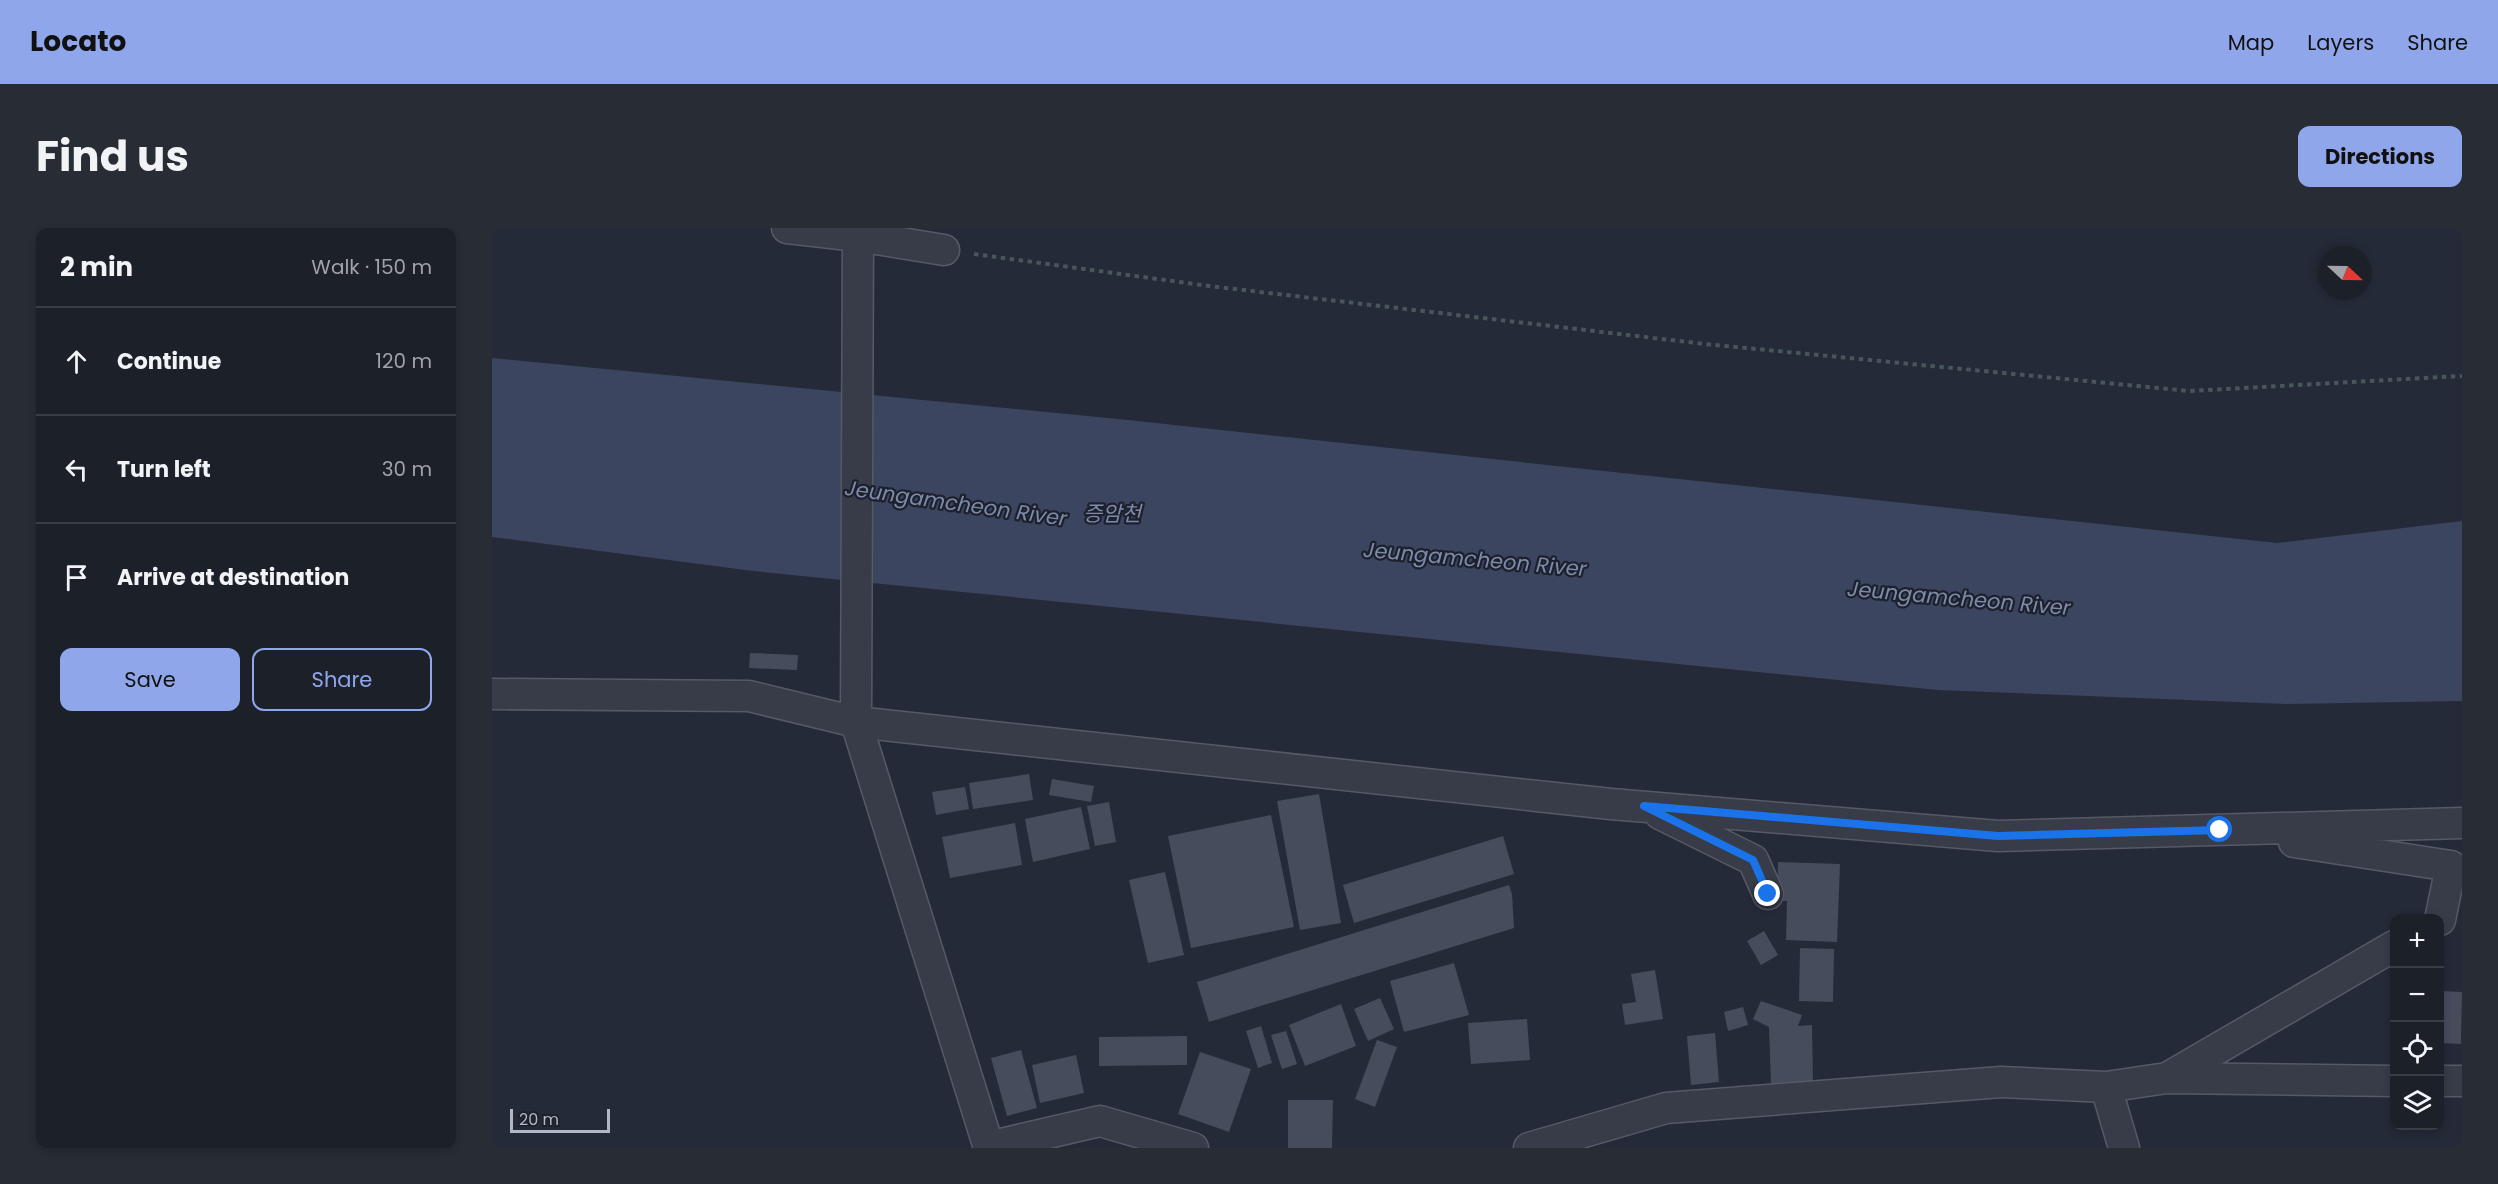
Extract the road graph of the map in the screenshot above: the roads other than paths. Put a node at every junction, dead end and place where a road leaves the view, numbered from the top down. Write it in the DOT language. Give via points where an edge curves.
graph roads {
  1 [pos="787,228"];
  2 [pos="858,240"];
  3 [pos="944,250"];
  4 [pos="492,694"];
  5 [pos="856,709"];
  6 [pos="1644,806"];
  7 [pos="2462,823"];
  8 [pos="2220,830"];
  9 [pos="1768,894"];
  10 [pos="2440,914"];
  11 [pos="2390,948"];
  12 [pos="2167,1078"];
  13 [pos="2390,1081"];
  14 [pos="2444,1081"];
  15 [pos="2462,1081"];
  16 [pos="2106,1087"];
  17 [pos="988,1148"];
  18 [pos="1193,1148"];
  19 [pos="1529,1148"];
  20 [pos="2124,1148"];
  1 -- 2 [label="street"];
  2 -- 3 [label="street"];
  2 -- 5 [label="street"];
  4 -- 5 [label="street" via="749,696"];
  5 -- 6 [label="street"];
  5 -- 17 [label="street"];
  6 -- 8 [label="street" via="1998,836"];
  6 -- 9 [label="street" via="1753,860"];
  7 -- 8 [label="street"];
  8 -- 10 [label="street" via="2451,866"];
  11 -- 12 [label="street"];
  12 -- 13 [label="street"];
  12 -- 16 [label="street"];
  14 -- 15 [label="street"];
  16 -- 19 [label="street" via="2001,1082 1666,1108"];
  16 -- 20 [label="street"];
  17 -- 18 [label="street" via="1100,1121"];
}
